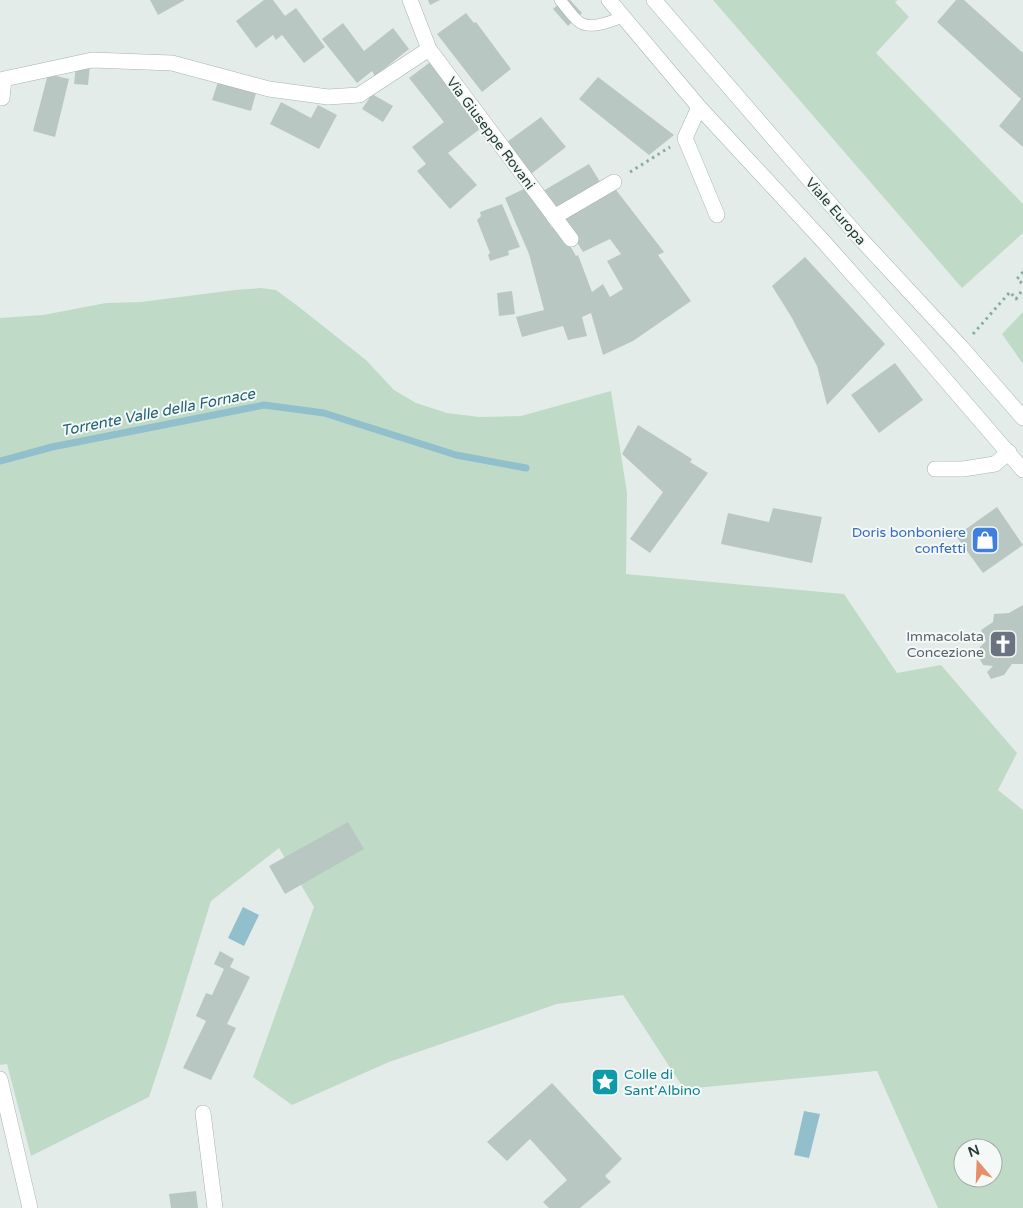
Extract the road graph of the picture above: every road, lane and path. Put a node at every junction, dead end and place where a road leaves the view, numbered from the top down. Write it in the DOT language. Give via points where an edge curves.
graph roads {
  1 [pos="410,0"];
  2 [pos="560,0"];
  3 [pos="609,0"];
  4 [pos="654,0"];
  5 [pos="623,17"];
  6 [pos="429,49"];
  7 [pos="2,98"];
  8 [pos="699,107"];
  9 [pos="685,138"];
  10 [pos="614,182"];
  11 [pos="717,215"];
  12 [pos="554,217"];
  13 [pos="570,239"];
  14 [pos="1023,272"];
  15 [pos="1023,284"];
  16 [pos="1023,289"];
  17 [pos="962,348"];
  18 [pos="1023,418"];
  19 [pos="1009,452"];
  20 [pos="935,469"];
  21 [pos="1023,470"];
  22 [pos="0,1079"];
  23 [pos="203,1113"];
  24 [pos="30,1208"];
  25 [pos="215,1208"];
  1 -- 6 [label="street, Via Giuseppe Rovani"];
  2 -- 5 [label="lane" via="579,22 586,25 598,25"];
  3 -- 5 [label="street, Viale Europa"];
  4 -- 17 [label="street, Viale Europa" via="858,236"];
  5 -- 8 [label="street, Viale Europa"];
  6 -- 7 [label="street" via="359,95 328,97 269,89 172,62 92,60 4,78"];
  6 -- 12 [label="street, Via Giuseppe Rovani"];
  8 -- 9 [label="street"];
  8 -- 19 [label="street, Viale Europa" via="823,241"];
  9 -- 10 [label="path"];
  9 -- 11 [label="street"];
  10 -- 12 [label="street"];
  12 -- 13 [label="street, Via Giuseppe Rovani"];
  14 -- 15 [label="path" via="1017,279"];
  16 -- 17 [label="path" via="1016,299 1010,292"];
  17 -- 18 [label="street, Viale Europa"];
  19 -- 20 [label="street" via="995,464"];
  19 -- 21 [label="street, Viale Europa"];
  22 -- 24 [label="street"];
  23 -- 25 [label="street"];
}
